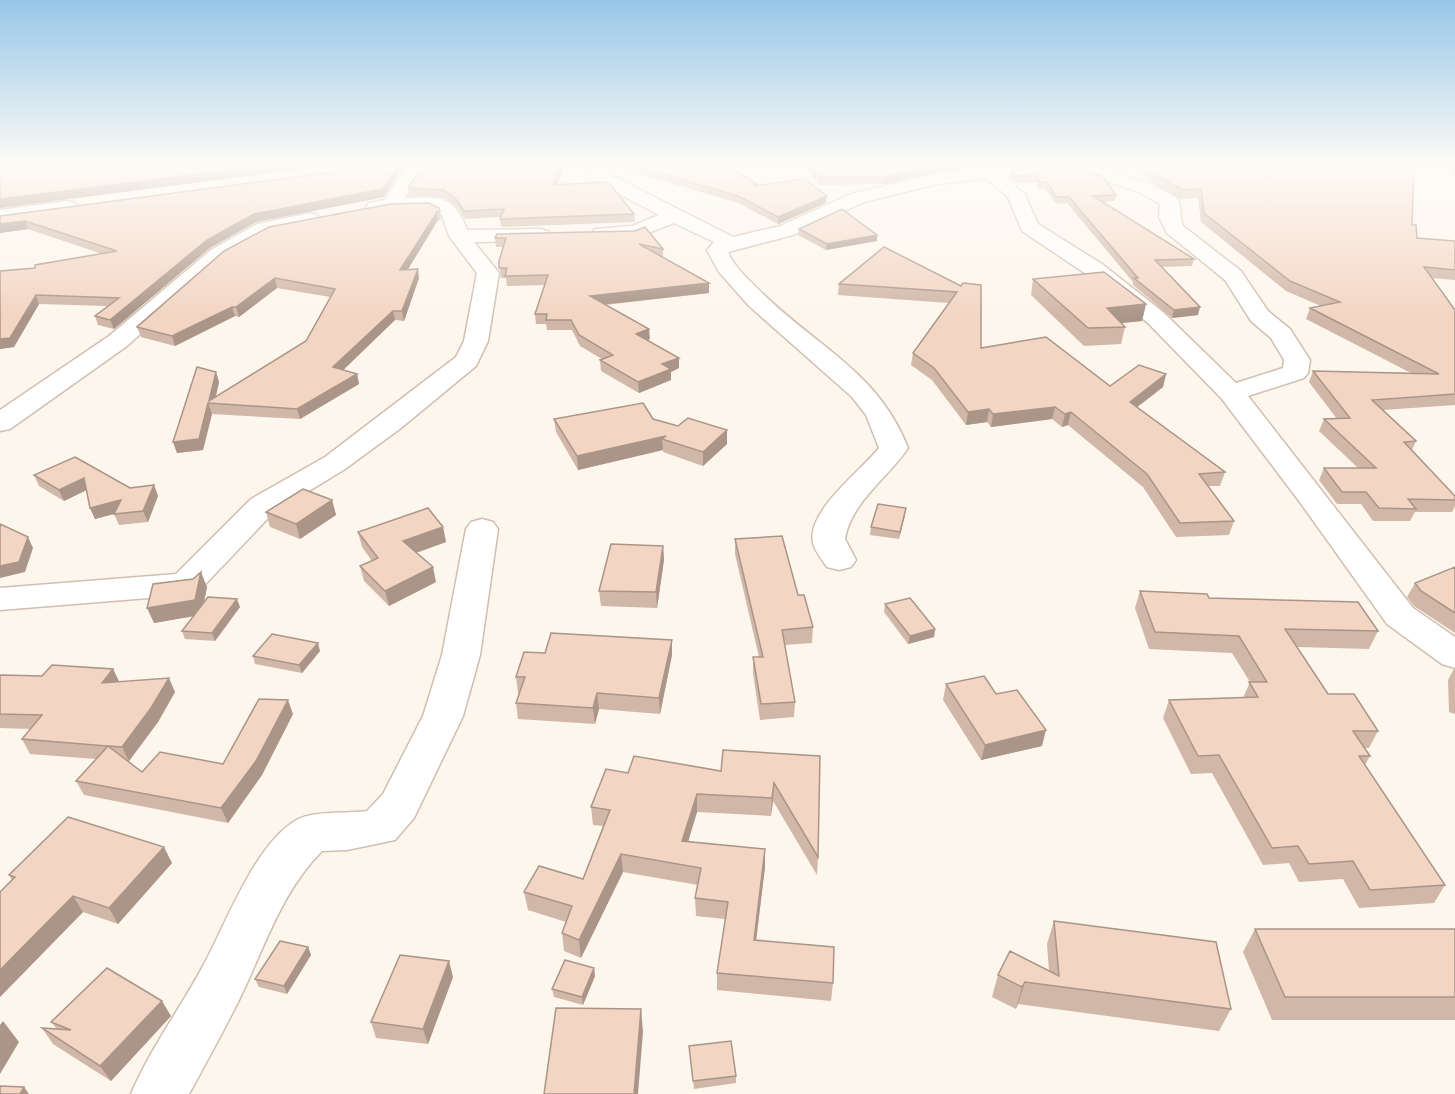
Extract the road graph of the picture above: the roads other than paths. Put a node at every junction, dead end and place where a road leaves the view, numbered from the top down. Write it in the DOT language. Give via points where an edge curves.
graph roads {
  1 [pos="333,215"];
  2 [pos="452,215"];
  3 [pos="821,215"];
  4 [pos="1024,215"];
  5 [pos="1169,215"];
  6 [pos="674,216"];
  7 [pos="564,234"];
  8 [pos="587,234"];
  9 [pos="459,236"];
  10 [pos="728,244"];
  11 [pos="1231,393"];
  12 [pos="0,423"];
  13 [pos="482,530"];
  14 [pos="839,560"];
  15 [pos="0,599"];
  16 [pos="1455,655"];
  17 [pos="159,1094"];
  1 -- 12 [label="street" via="264,228 218,254 118,341"];
  2 -- 9 [label="street"];
  3 -- 10 [label="street" via="786,231"];
  4 -- 11 [label="street" via="1029,227 1040,236 1094,269 1156,318"];
  5 -- 11 [label="street" via="1174,229 1233,276 1259,316 1281,334 1297,360 1295,374"];
  6 -- 8 [label="street" via="635,232"];
  6 -- 10 [label="street"];
  7 -- 9 [label="street"];
  9 -- 15 [label="street" via="488,273 476,341 467,361 391,422 335,463 262,506 186,584"];
  10 -- 14 [label="street" via="717,250 718,256 734,277 762,308 851,378 887,425 894,448 885,463 854,492 831,526 829,542"];
  11 -- 16 [label="street" via="1400,616"];
  13 -- 17 [label="street" via="461,655 443,716 399,806 379,827 311,833 288,855"];
}
